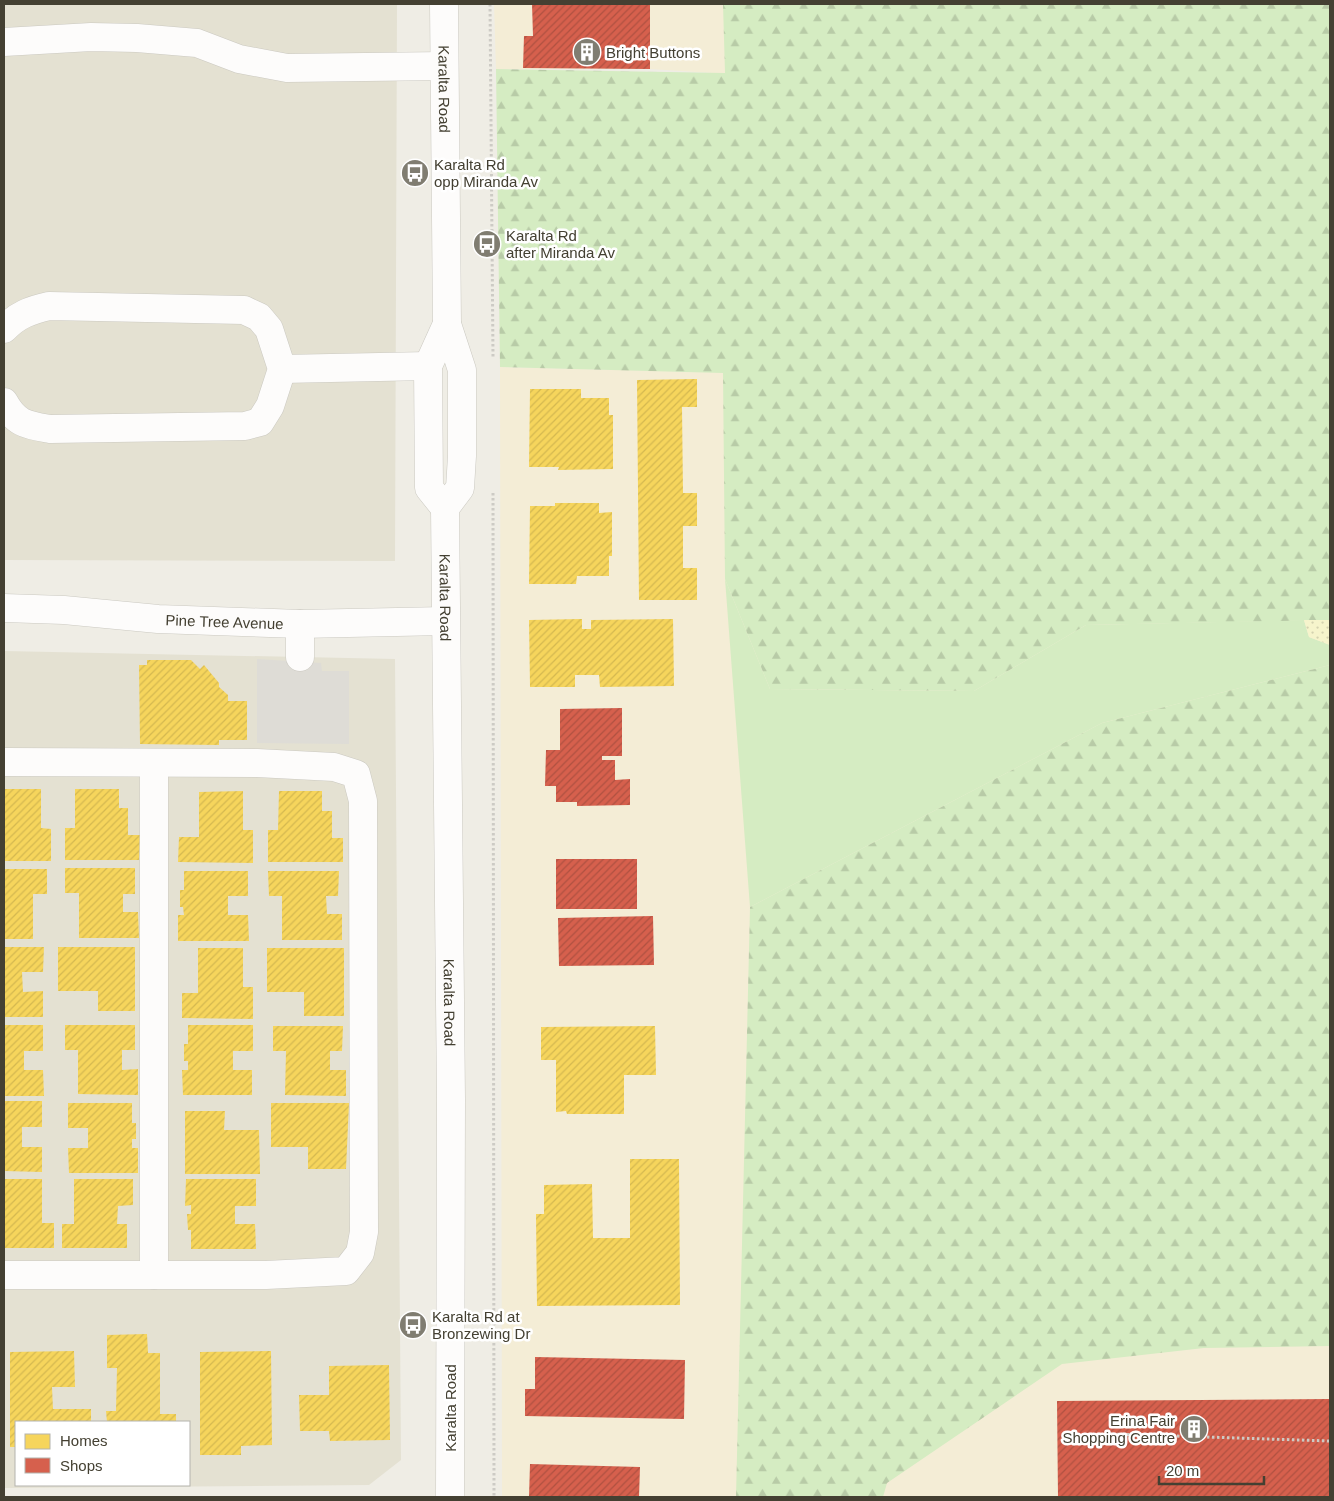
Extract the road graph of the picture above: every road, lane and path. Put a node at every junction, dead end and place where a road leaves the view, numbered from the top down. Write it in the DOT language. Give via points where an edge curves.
graph roads {
  1 [pos="444,4"];
  2 [pos="490,4"];
  3 [pos="4,42"];
  4 [pos="444,66"];
  5 [pos="6,319"];
  6 [pos="447,324"];
  7 [pos="493,361"];
  8 [pos="428,366"];
  9 [pos="282,369"];
  10 [pos="6,413"];
  11 [pos="493,486"];
  12 [pos="445,508"];
  13 [pos="4,608"];
  14 [pos="445,620"];
  15 [pos="300,624"];
  16 [pos="300,657"];
  17 [pos="4,762"];
  18 [pos="154,763"];
  19 [pos="4,1275"];
  20 [pos="154,1275"];
  21 [pos="1112,1434"];
  22 [pos="1330,1441"];
  23 [pos="450,1497"];
  24 [pos="494,1497"];
  1 -- 4 [label="street, Karalta Road"];
  2 -- 7 [label="path"];
  3 -- 4 [label="street" via="137,38 197,44 239,60 287,68"];
  4 -- 6 [label="street, Karalta Road"];
  5 -- 9 [label="street" via="49,306 244,310 259,316 269,329"];
  6 -- 8 [label="street, Karalta Road"];
  6 -- 12 [label="street, Karalta Road" via="462,370 462,456 460,488"];
  8 -- 9 [label="street"];
  8 -- 12 [label="street, Karalta Road" via="429,488"];
  9 -- 10 [label="street" via="270,406 260,422 245,426 50,429 26,424"];
  11 -- 24 [label="path"];
  12 -- 14 [label="street, Karalta Road"];
  13 -- 15 [label="street, Pine Tree Avenue" via="64,610 158,620"];
  14 -- 15 [label="street, Pine Tree Avenue"];
  14 -- 23 [label="street, Karalta Road" via="451,1099"];
  15 -- 16 [label="street"];
  17 -- 18 [label="street"];
  18 -- 20 [label="street"];
  18 -- 20 [label="street" via="334,767 356,774 363,800 364,1232 360,1254 346,1271"];
  19 -- 20 [label="street"];
  21 -- 22 [label="path"];
}
